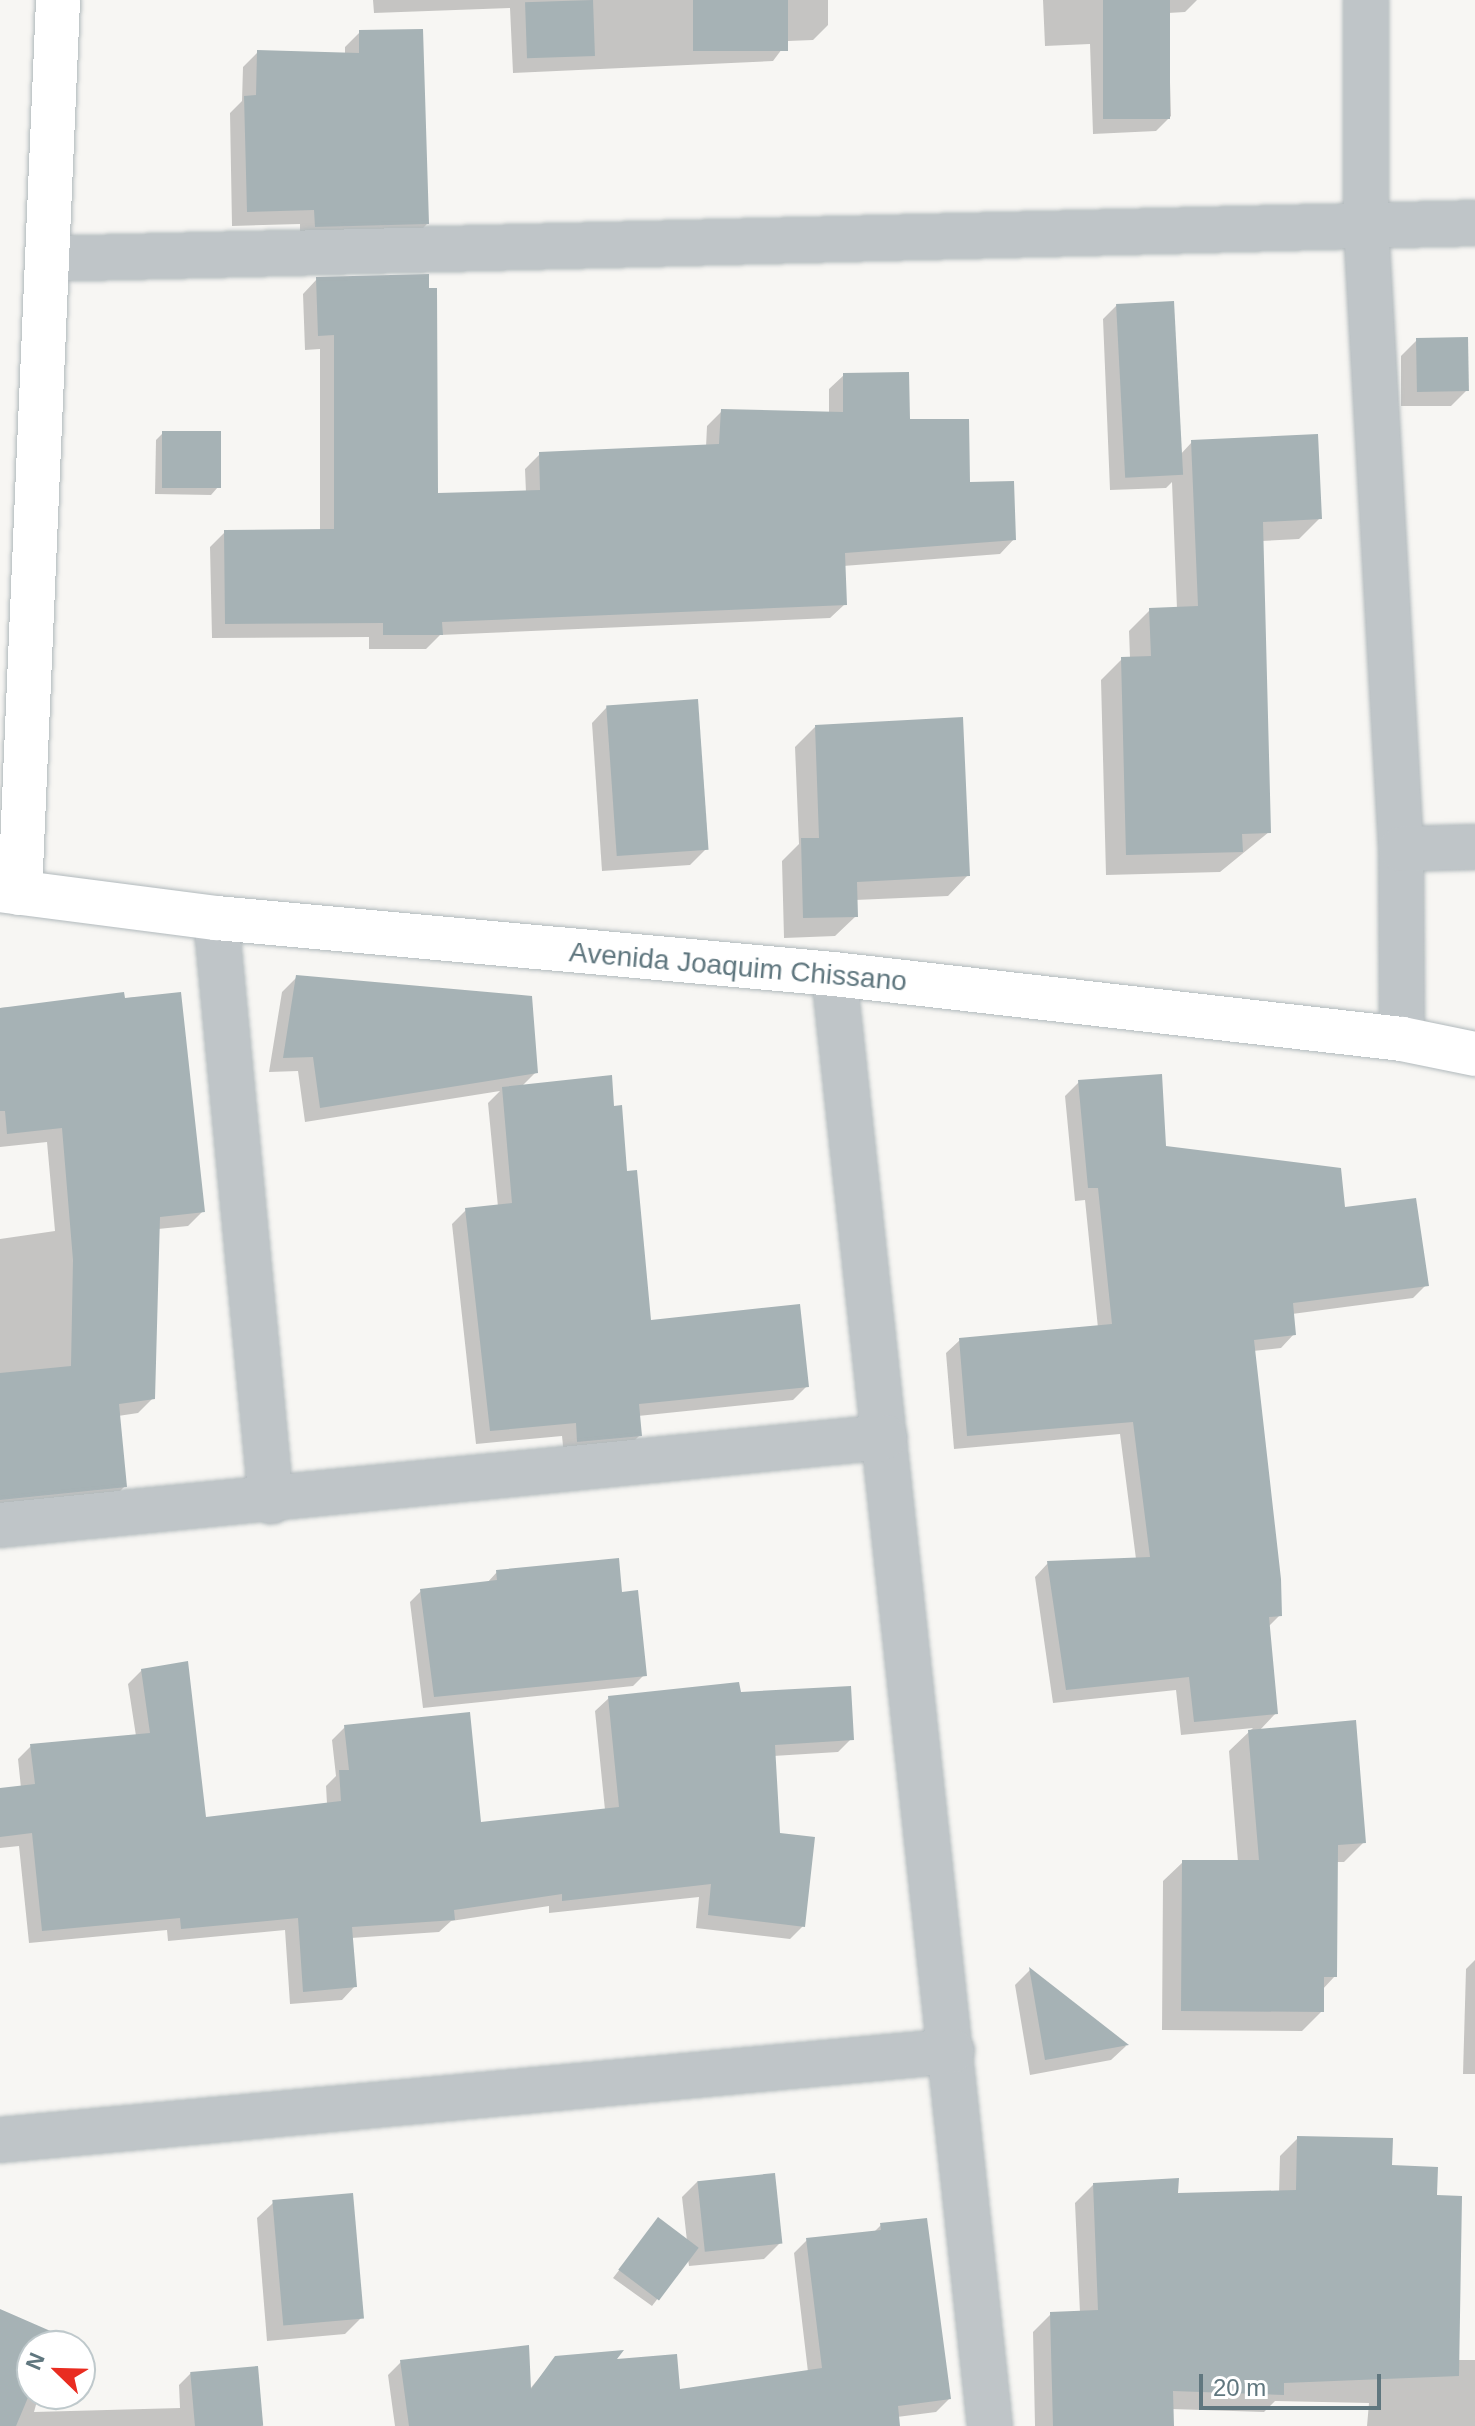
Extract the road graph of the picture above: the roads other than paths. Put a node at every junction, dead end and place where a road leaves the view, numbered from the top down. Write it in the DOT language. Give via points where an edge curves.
graph roads {
  1 [pos="58,0"];
  2 [pos="1366,0"];
  3 [pos="1475,223"];
  4 [pos="1366,226"];
  5 [pos="47,259"];
  6 [pos="1475,847"];
  7 [pos="1401,849"];
  8 [pos="10,892"];
  9 [pos="216,918"];
  10 [pos="834,974"];
  11 [pos="1402,1039"];
  12 [pos="1475,1054"];
  13 [pos="885,1437"];
  14 [pos="271,1501"];
  15 [pos="0,1525"];
  16 [pos="952,2051"];
  17 [pos="0,2140"];
  18 [pos="990,2426"];
  1 -- 5 [label="street"];
  2 -- 4 [label="street"];
  3 -- 4 [label="street"];
  4 -- 5 [label="street"];
  4 -- 7 [label="street"];
  5 -- 8 [label="street"];
  6 -- 7 [label="street"];
  7 -- 11 [label="street"];
  8 -- 9 [label="street, Avenida Joaquim Chissano"];
  9 -- 10 [label="street, Avenida Joaquim Chissano"];
  9 -- 14 [label="street"];
  10 -- 11 [label="street, Avenida Joaquim Chissano"];
  10 -- 13 [label="street"];
  11 -- 12 [label="street, Avenida Joaquim Chissano"];
  13 -- 14 [label="street"];
  13 -- 16 [label="street"];
  14 -- 15 [label="street"];
  16 -- 17 [label="street"];
  16 -- 18 [label="street"];
}
